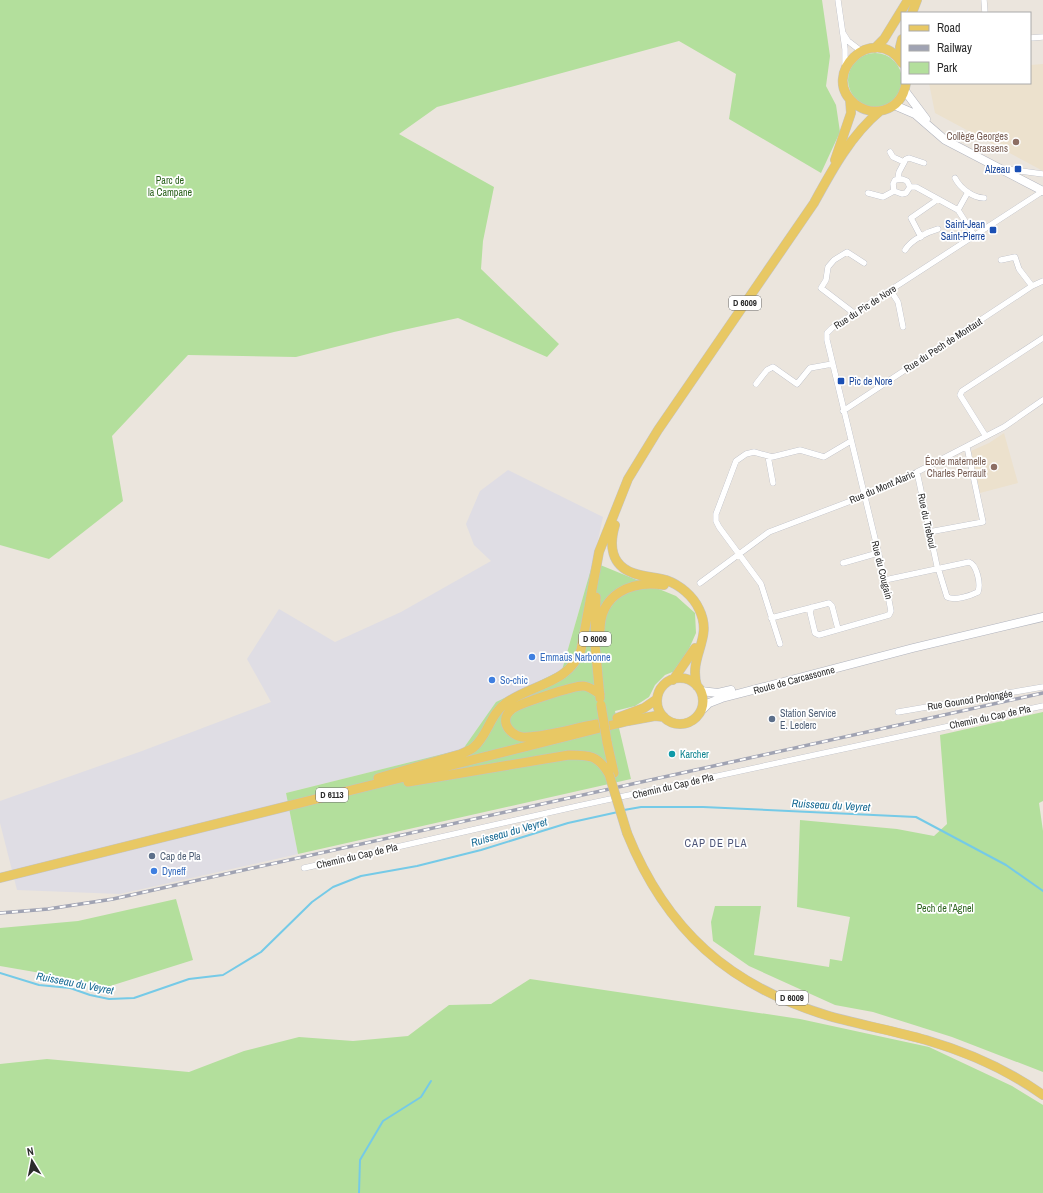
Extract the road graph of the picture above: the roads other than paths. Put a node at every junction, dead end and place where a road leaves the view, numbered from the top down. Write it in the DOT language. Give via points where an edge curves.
graph roads {
  1 [pos="838,0"];
  2 [pos="908,0"];
  3 [pos="917,0"];
  4 [pos="984,0"];
  5 [pos="912,12"];
  6 [pos="985,12"];
  7 [pos="841,27"];
  8 [pos="1043,37"];
  9 [pos="1031,38"];
  10 [pos="901,46"];
  11 [pos="875,48"];
  12 [pos="861,51"];
  13 [pos="901,58"];
  14 [pos="901,61"];
  15 [pos="844,71"];
  16 [pos="906,87"];
  17 [pos="850,99"];
  18 [pos="894,105"];
  19 [pos="880,111"];
  20 [pos="934,130"];
  21 [pos="890,152"];
  22 [pos="904,162"];
  23 [pos="924,162"];
  24 [pos="1001,168"];
  25 [pos="830,174"];
  26 [pos="1043,174"];
  27 [pos="898,178"];
  28 [pos="955,178"];
  29 [pos="1043,184"];
  30 [pos="910,187"];
  31 [pos="1043,188"];
  32 [pos="894,191"];
  33 [pos="1043,191"];
  34 [pos="968,192"];
  35 [pos="868,194"];
  36 [pos="984,198"];
  37 [pos="937,199"];
  38 [pos="958,210"];
  39 [pos="938,229"];
  40 [pos="974,236"];
  41 [pos="921,237"];
  42 [pos="905,250"];
  43 [pos="1001,260"];
  44 [pos="864,263"];
  45 [pos="1043,281"];
  46 [pos="1032,286"];
  47 [pos="891,291"];
  48 [pos="855,314"];
  49 [pos="903,327"];
  50 [pos="1043,338"];
  51 [pos="832,364"];
  52 [pos="756,384"];
  53 [pos="1043,400"];
  54 [pos="843,410"];
  55 [pos="658,430"];
  56 [pos="985,435"];
  57 [pos="851,441"];
  58 [pos="967,447"];
  59 [pos="768,456"];
  60 [pos="917,472"];
  61 [pos="773,483"];
  62 [pos="864,496"];
  63 [pos="607,532"];
  64 [pos="929,532"];
  65 [pos="878,553"];
  66 [pos="739,554"];
  67 [pos="843,563"];
  68 [pos="938,569"];
  69 [pos="886,580"];
  70 [pos="700,584"];
  71 [pos="679,587"];
  72 [pos="812,607"];
  73 [pos="1043,617"];
  74 [pos="771,618"];
  75 [pos="703,626"];
  76 [pos="838,629"];
  77 [pos="780,644"];
  78 [pos="889,654"];
  79 [pos="673,680"];
  80 [pos="1043,687"];
  81 [pos="699,688"];
  82 [pos="600,694"];
  83 [pos="657,699"];
  84 [pos="1043,706"];
  85 [pos="701,711"];
  86 [pos="898,712"];
  87 [pos="664,718"];
  88 [pos="597,724"];
  89 [pos="611,773"];
  90 [pos="378,778"];
  91 [pos="336,794"];
  92 [pos="628,832"];
  93 [pos="304,868"];
  94 [pos="0,873"];
  95 [pos="0,878"];
  96 [pos="1043,1088"];
  97 [pos="1043,1095"];
  1 -- 7 [label="street"];
  2 -- 11 [label="main road" via="884,39"];
  3 -- 5 [label="main road"];
  4 -- 6 [label="street"];
  7 -- 12 [label="street" via="848,41"];
  7 -- 15 [label="street" via="845,49"];
  8 -- 9 [label="street"];
  10 -- 13 [label="main road"];
  11 -- 12 [label="main road"];
  11 -- 14 [label="main road" via="890,52"];
  12 -- 15 [label="main road" via="851,58"];
  15 -- 17 [label="main road" via="844,86"];
  16 -- 18 [label="main road"];
  16 -- 20 [label="main road"];
  17 -- 19 [label="main road" via="866,110"];
  17 -- 25 [label="main road, D 6009" via="851,113 848,126"];
  18 -- 19 [label="main road"];
  18 -- 20 [label="main road" via="915,114"];
  19 -- 25 [label="main road, D 6009" via="858,132"];
  20 -- 24 [label="main road" via="945,140"];
  21 -- 22 [label="street" via="893,157"];
  22 -- 23 [label="street" via="909,158"];
  22 -- 27 [label="street"];
  24 -- 26 [label="street"];
  24 -- 33 [label="main road"];
  25 -- 55 [label="main road, D 6009" via="814,203"];
  27 -- 30 [label="street" via="907,181"];
  27 -- 32 [label="street" via="893,184"];
  28 -- 34 [label="street"];
  29 -- 31 [label="street"];
  30 -- 32 [label="street" via="902,194"];
  30 -- 37 [label="street" via="916,187"];
  32 -- 35 [label="street" via="883,197"];
  33 -- 40 [label="street, Rue du Pic de Nore"];
  34 -- 36 [label="street" via="978,198"];
  34 -- 38 [label="street"];
  37 -- 38 [label="street"];
  37 -- 41 [label="street" via="911,218"];
  38 -- 40 [label="street"];
  39 -- 41 [label="street"];
  40 -- 47 [label="street, Rue du Pic de Nore"];
  41 -- 42 [label="street"];
  43 -- 46 [label="street" via="1015,257 1019,269"];
  44 -- 48 [label="street" via="847,252 828,267 826,280 821,288"];
  45 -- 46 [label="street, Rue du Pech de Montaut"];
  46 -- 54 [label="street, Rue du Pech de Montaut"];
  47 -- 48 [label="street, Rue du Pic de Nore"];
  47 -- 49 [label="street" via="898,302"];
  48 -- 51 [label="street, Rue du Pic de Nore" via="827,333"];
  50 -- 56 [label="street" via="962,391 960,395"];
  51 -- 52 [label="street" via="810,368 797,384 773,367 767,370"];
  51 -- 54 [label="street, Rue du Pic de Nore"];
  53 -- 56 [label="street, Rue du Mont Alaric" via="1004,427"];
  54 -- 57 [label="street, Rue du Pic de Nore"];
  55 -- 63 [label="main road, D 6009" via="628,479"];
  55 -- 71 [label="main road" via="626,494 612,535 611,549 622,567 633,573 665,580"];
  56 -- 58 [label="street, Rue du Mont Alaric"];
  57 -- 59 [label="street" via="824,457 800,450"];
  57 -- 62 [label="street, Rue du Pic de Nore"];
  58 -- 60 [label="street, Rue du Mont Alaric"];
  58 -- 64 [label="street" via="983,522"];
  59 -- 61 [label="street"];
  59 -- 66 [label="street" via="754,452 736,461 716,514 719,527"];
  60 -- 62 [label="street, Rue du Mont Alaric"];
  60 -- 64 [label="street, Rue du Treboul"];
  62 -- 65 [label="street, Rue du Cougain"];
  62 -- 66 [label="street, Rue du Mont Alaric" via="769,532"];
  63 -- 82 [label="main road, D 6009" via="598,571 595,606 595,644"];
  63 -- 90 [label="main road" via="599,552 581,650 571,669 505,703 493,717 484,737 473,748"];
  64 -- 68 [label="street, Rue du Treboul"];
  65 -- 67 [label="street"];
  65 -- 69 [label="street, Rue du Cougain"];
  66 -- 70 [label="street, Rue du Mont Alaric"];
  66 -- 74 [label="street" via="761,584"];
  68 -- 68 [label="street, Rue du Treboul" via="947,597 952,599 978,592 980,588 973,564 969,562"];
  68 -- 69 [label="street"];
  69 -- 76 [label="street, Rue du Cougain" via="891,611 889,615"];
  71 -- 75 [label="main road" via="695,602"];
  71 -- 82 [label="main road" via="658,584 633,586 617,594 607,604 602,612 600,625"];
  72 -- 74 [label="street"];
  72 -- 76 [label="street" via="828,603 832,606"];
  72 -- 76 [label="street, Rue du Cougain" via="810,612 815,633 819,635"];
  73 -- 78 [label="main road, Route de Carcassonne"];
  74 -- 77 [label="street"];
  75 -- 79 [label="main road" via="692,656"];
  75 -- 81 [label="main road" via="703,641 694,668"];
  78 -- 81 [label="main road, Route de Carcassonne" via="724,692"];
  78 -- 85 [label="main road, Route de Carcassonne" via="722,698"];
  79 -- 81 [label="main road" via="686,679"];
  79 -- 83 [label="main road" via="662,688"];
  80 -- 86 [label="street, Rue Gounod Prolongée"];
  81 -- 85 [label="main road" via="703,698"];
  82 -- 88 [label="main road" via="583,686 562,692 516,706 510,711 506,721 512,734 526,738"];
  82 -- 89 [label="main road, D 6009, bridge"];
  83 -- 87 [label="main road"];
  83 -- 88 [label="main road, D 6113" via="633,713"];
  84 -- 93 [label="street, Chemin du Cap de Pla"];
  85 -- 87 [label="main road" via="694,719 682,724"];
  87 -- 91 [label="main road, D 6113" via="655,716 628,721"];
  88 -- 90 [label="main road, D 6113"];
  89 -- 91 [label="main road" via="599,760 590,755 569,755"];
  89 -- 92 [label="main road, D 6009, bridge"];
  90 -- 94 [label="main road, D 6113"];
  91 -- 95 [label="main road, D 6113"];
  92 -- 96 [label="main road, D 6009" via="650,874 672,906 698,936 747,976 778,992 830,1011 962,1047 1001,1064"];
  92 -- 97 [label="main road, D 6009" via="638,860 657,894 694,939 745,981 795,1005 951,1048 999,1068"];
}
